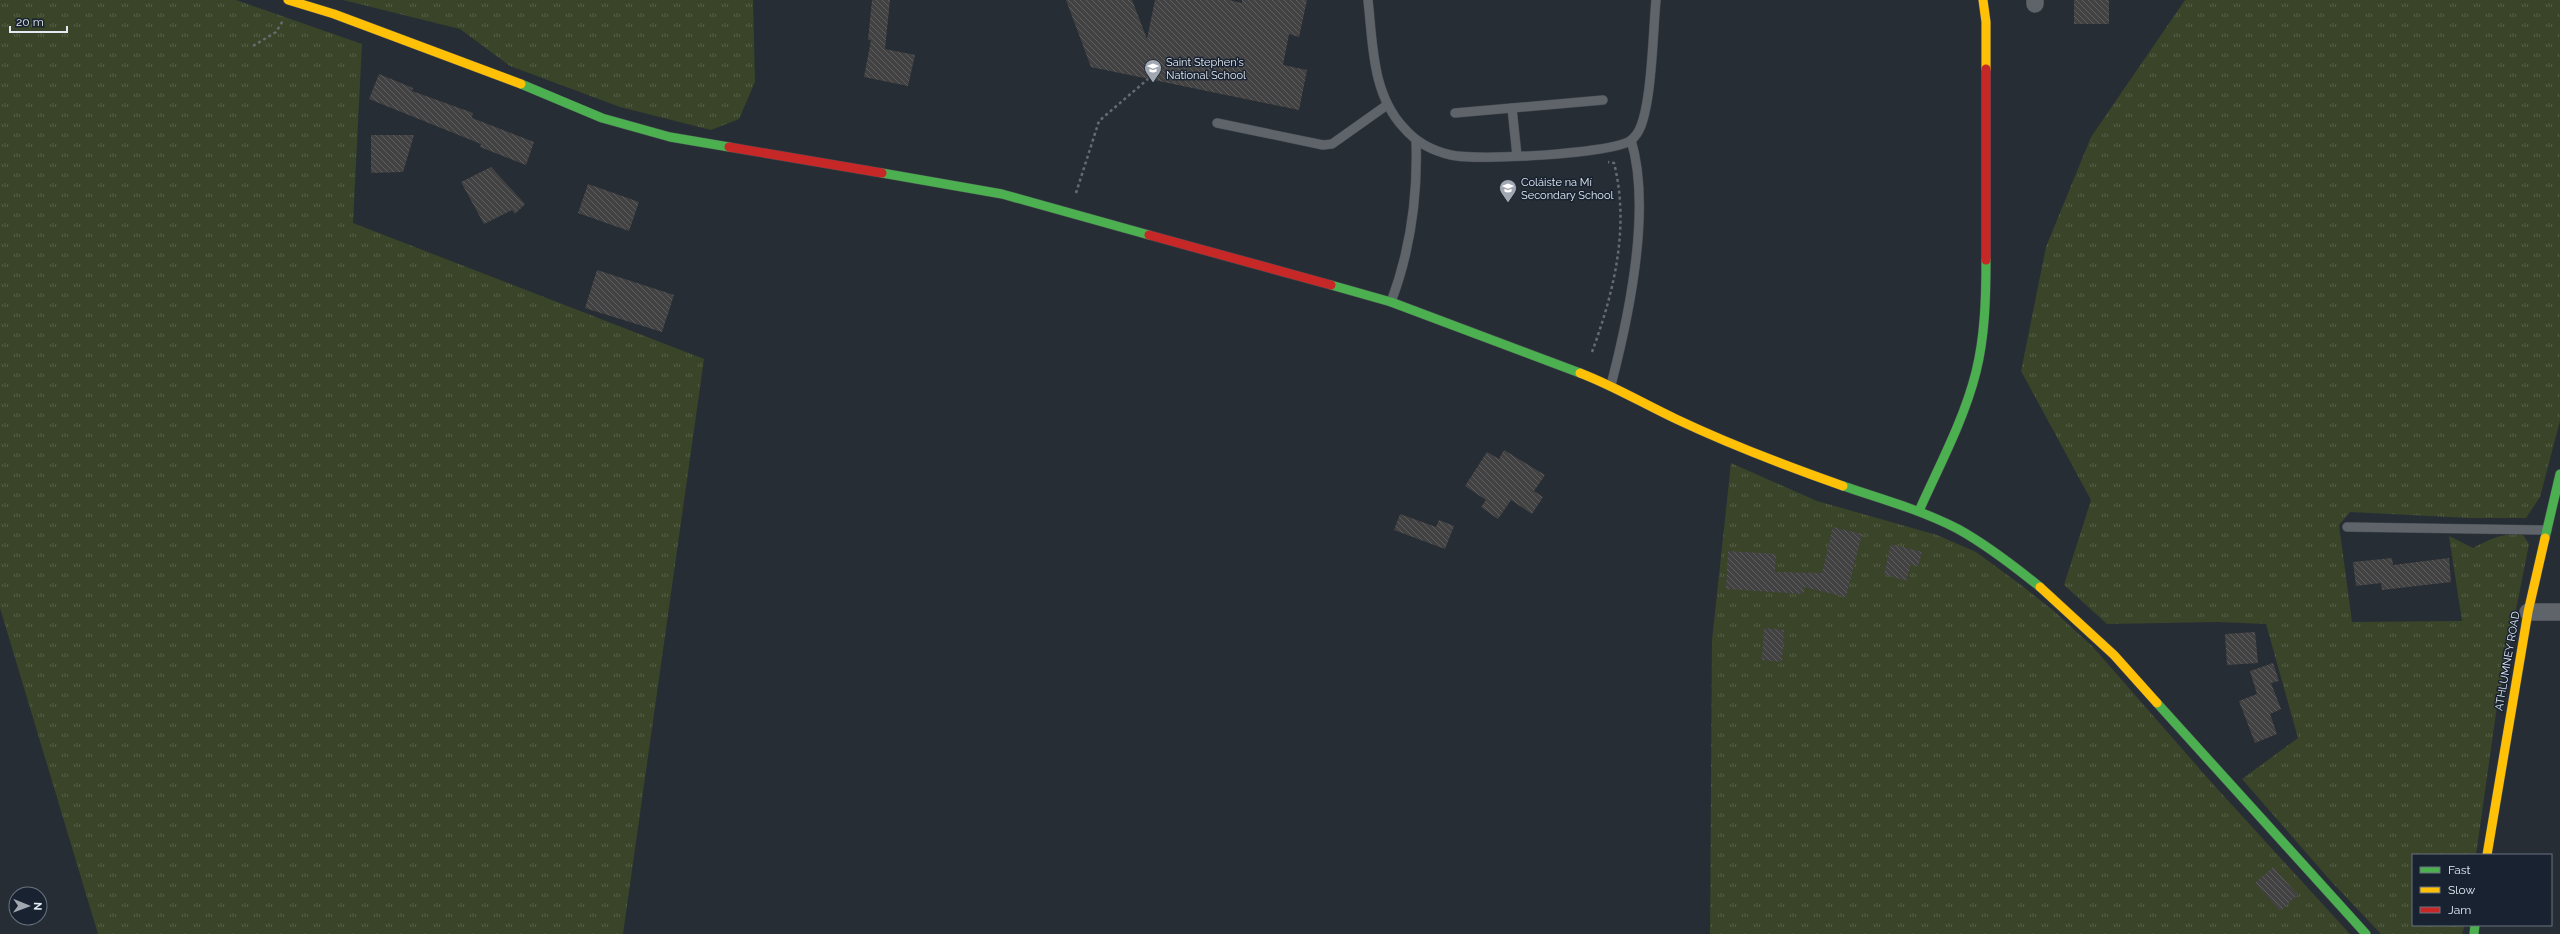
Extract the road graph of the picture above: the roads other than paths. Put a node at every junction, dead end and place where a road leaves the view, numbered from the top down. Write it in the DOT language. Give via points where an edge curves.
graph roads {
  1 [pos="1368,0"];
  2 [pos="1656,0"];
  3 [pos="1983,0"];
  4 [pos="292,1"];
  5 [pos="1603,100"];
  6 [pos="1387,105"];
  7 [pos="1512,108"];
  8 [pos="1455,113"];
  9 [pos="1217,123"];
  10 [pos="1416,140"];
  11 [pos="1631,140"];
  12 [pos="1517,156"];
  13 [pos="1392,302"];
  14 [pos="1611,385"];
  15 [pos="2560,474"];
  16 [pos="1919,512"];
  17 [pos="2347,527"];
  18 [pos="2547,530"];
  19 [pos="2528,612"];
  20 [pos="2560,612"];
  21 [pos="2487,854"];
  22 [pos="2366,934"];
  1 -- 6 [label="lane" via="1377,75"];
  2 -- 11 [label="lane" via="1646,107 1638,132"];
  3 -- 16 [label="street" via="1986,30 1986,304 1976,372 1963,411"];
  4 -- 13 [label="street" via="483,69 550,99 670,137 1002,194 1071,211"];
  5 -- 7 [label="lane"];
  6 -- 9 [label="lane" via="1332,144 1323,145"];
  6 -- 10 [label="lane" via="1393,116"];
  7 -- 8 [label="lane"];
  7 -- 12 [label="lane"];
  10 -- 12 [label="lane" via="1450,155 1468,158"];
  10 -- 13 [label="lane" via="1417,181 1405,266"];
  11 -- 12 [label="lane" via="1599,150"];
  11 -- 14 [label="lane" via="1640,191 1636,253 1627,323"];
  13 -- 14 [label="street"];
  14 -- 16 [label="street" via="1675,419 1773,462"];
  15 -- 18 [label="street, ATHLUMNEY ROAD"];
  16 -- 22 [label="street" via="1958,529 2001,556 2071,614 2114,654"];
  17 -- 18 [label="lane"];
  18 -- 19 [label="street, ATHLUMNEY ROAD"];
  19 -- 20 [label="street"];
  19 -- 21 [label="street, ATHLUMNEY ROAD"];
}
